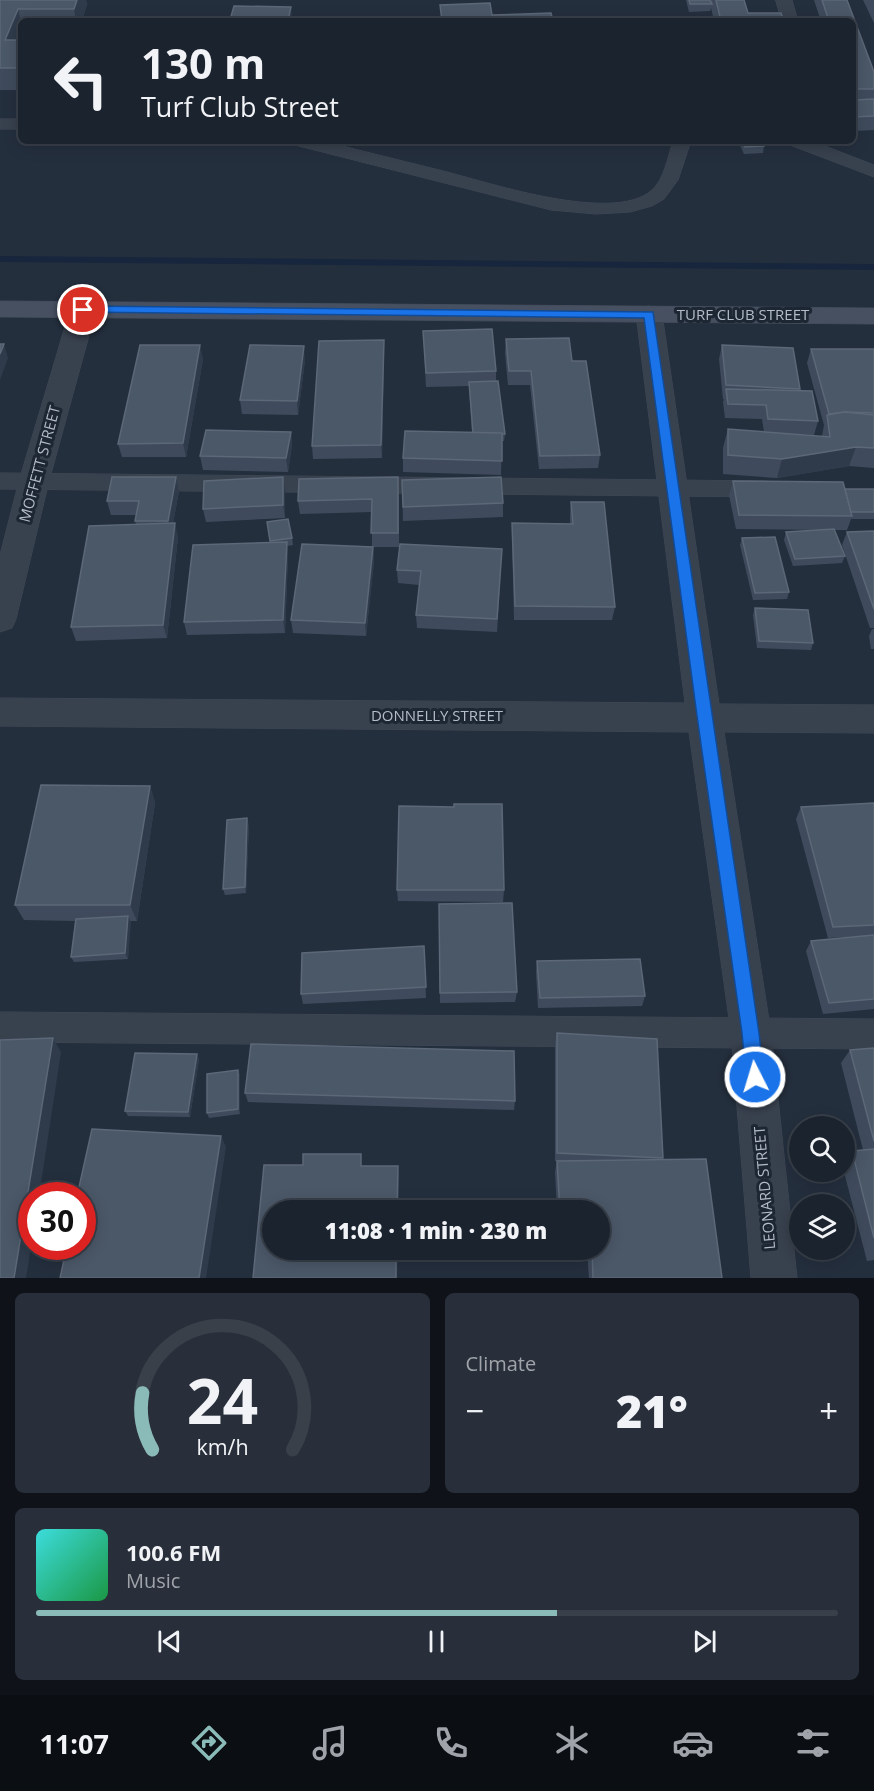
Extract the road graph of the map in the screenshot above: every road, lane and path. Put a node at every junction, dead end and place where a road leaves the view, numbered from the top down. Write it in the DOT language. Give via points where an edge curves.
graph roads {
  1 [pos="784,0"];
  2 [pos="789,18"];
  3 [pos="0,124"];
  4 [pos="18,124"];
  5 [pos="313,144"];
  6 [pos="681,144"];
  7 [pos="804,144"];
  8 [pos="874,171"];
  9 [pos="0,309"];
  10 [pos="83,310"];
  11 [pos="649,314"];
  12 [pos="874,316"];
  13 [pos="0,481"];
  14 [pos="34,481"];
  15 [pos="674,489"];
  16 [pos="792,490"];
  17 [pos="0,619"];
  18 [pos="0,712"];
  19 [pos="704,716"];
  20 [pos="874,719"];
  21 [pos="0,1027"];
  22 [pos="751,1033"];
  23 [pos="874,1034"];
  24 [pos="774,1278"];
  1 -- 2 [label="lane"];
  3 -- 4 [label="lane"];
  5 -- 6 [label="lane" via="580,208 613,208 649,201 666,187"];
  7 -- 8 [label="lane"];
  9 -- 10 [label="main road, TURF CLUB STREET"];
  10 -- 11 [label="main road, TURF CLUB STREET"];
  10 -- 14 [label="street, MOFFETT STREET"];
  11 -- 12 [label="main road, TURF CLUB STREET"];
  11 -- 15 [label="street, LEONARD STREET"];
  13 -- 14 [label="lane"];
  14 -- 15 [label="lane"];
  14 -- 17 [label="street, MOFFETT STREET"];
  15 -- 16 [label="lane"];
  15 -- 19 [label="street, LEONARD STREET"];
  18 -- 19 [label="street, DONNELLY STREET"];
  19 -- 20 [label="street, DONNELLY STREET"];
  19 -- 22 [label="street, LEONARD STREET"];
  21 -- 22 [label="lane"];
  22 -- 23 [label="lane"];
  22 -- 24 [label="street, LEONARD STREET"];
}
